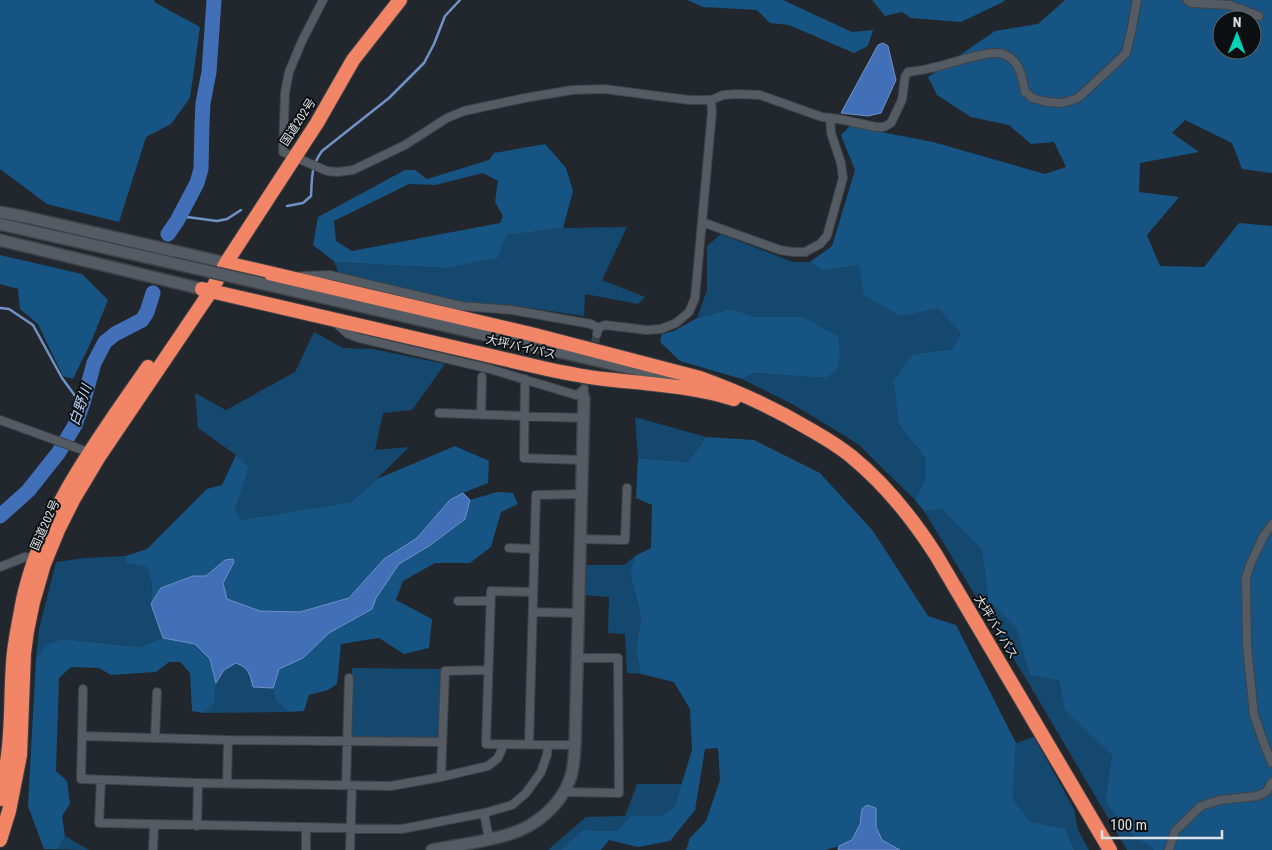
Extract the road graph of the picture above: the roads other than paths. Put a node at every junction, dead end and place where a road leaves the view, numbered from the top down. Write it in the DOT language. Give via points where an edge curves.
graph roads {
  1 [pos="323,0"];
  2 [pos="400,0"];
  3 [pos="1137,0"];
  4 [pos="1186,0"];
  5 [pos="1243,10"];
  6 [pos="711,100"];
  7 [pos="830,118"];
  8 [pos="294,157"];
  9 [pos="0,212"];
  10 [pos="702,222"];
  11 [pos="0,224"];
  12 [pos="0,240"];
  13 [pos="226,263"];
  14 [pos="280,276"];
  15 [pos="207,290"];
  16 [pos="332,319"];
  17 [pos="482,377"];
  18 [pos="525,379"];
  19 [pos="583,391"];
  20 [pos="777,411"];
  21 [pos="439,414"];
  22 [pos="481,415"];
  23 [pos="524,416"];
  24 [pos="583,418"];
  25 [pos="0,420"];
  26 [pos="829,440"];
  27 [pos="95,454"];
  28 [pos="582,460"];
  29 [pos="627,488"];
  30 [pos="581,494"];
  31 [pos="1272,524"];
  32 [pos="580,540"];
  33 [pos="509,548"];
  34 [pos="534,549"];
  35 [pos="35,558"];
  36 [pos="0,567"];
  37 [pos="533,592"];
  38 [pos="458,601"];
  39 [pos="490,601"];
  40 [pos="533,612"];
  41 [pos="578,613"];
  42 [pos="577,658"];
  43 [pos="488,670"];
  44 [pos="349,678"];
  45 [pos="83,689"];
  46 [pos="157,692"];
  47 [pos="82,736"];
  48 [pos="155,738"];
  49 [pos="228,740"];
  50 [pos="348,741"];
  51 [pos="442,742"];
  52 [pos="504,744"];
  53 [pos="529,744"];
  54 [pos="548,745"];
  55 [pos="575,745"];
  56 [pos="1272,763"];
  57 [pos="441,777"];
  58 [pos="101,780"];
  59 [pos="1272,782"];
  60 [pos="198,783"];
  61 [pos="227,783"];
  62 [pos="349,786"];
  63 [pos="565,792"];
  64 [pos="0,799"];
  65 [pos="484,813"];
  66 [pos="154,825"];
  67 [pos="197,826"];
  68 [pos="306,827"];
  69 [pos="350,828"];
  70 [pos="489,839"];
  71 [pos="0,840"];
  72 [pos="153,850"];
  73 [pos="306,850"];
  74 [pos="350,850"];
  75 [pos="432,850"];
  76 [pos="1110,850"];
  77 [pos="1170,850"];
  1 -- 8 [label="street" via="302,41 286,86 283,152"];
  2 -- 8 [label="highway, 国道202号" via="353,60"];
  3 -- 7 [label="street" via="1126,53 1078,98 1062,103 1032,98 1025,92 1022,76 1014,61 1002,54 985,54 908,72 902,100 891,123 884,127"];
  4 -- 5 [label="street" via="1230,5"];
  6 -- 7 [label="street" via="724,95 760,95"];
  6 -- 8 [label="street" via="604,89 572,90 464,111 353,170 327,171"];
  6 -- 10 [label="street"];
  7 -- 10 [label="street" via="843,178 828,236 820,244 805,252 780,250"];
  8 -- 13 [label="highway, 国道202号"];
  9 -- 13 [label="street"];
  10 -- 14 [label="street" via="695,298 689,312 661,330 604,325 597,331 591,324 512,310 461,306 330,275"];
  11 -- 20 [label="street, bridge" via="698,384"];
  12 -- 15 [label="street"];
  13 -- 14 [label="highway, 大坪バイパス"];
  13 -- 15 [label="highway, 国道202号"];
  14 -- 20 [label="highway, 大坪バイパス" via="531,334 677,372 724,387"];
  15 -- 16 [label="highway, 大坪バイパス"];
  15 -- 27 [label="highway, 国道202号"];
  16 -- 18 [label="street" via="348,334 359,338"];
  16 -- 26 [label="highway, 大坪バイパス" via="566,373 680,387 728,397 776,414"];
  17 -- 22 [label="street"];
  18 -- 19 [label="street" via="576,395"];
  18 -- 23 [label="street"];
  19 -- 24 [label="street"];
  20 -- 26 [label="highway, 大坪バイパス"];
  21 -- 22 [label="street"];
  22 -- 23 [label="street"];
  23 -- 24 [label="street"];
  23 -- 28 [label="street" via="524,458"];
  24 -- 28 [label="street"];
  25 -- 27 [label="street"];
  26 -- 76 [label="highway, 大坪バイパス" via="890,493 922,534"];
  27 -- 35 [label="highway, 国道202号" via="72,482"];
  27 -- 71 [label="highway, 国道202号" via="58,530 33,602 24,653 20,755"];
  28 -- 30 [label="street"];
  29 -- 32 [label="street" via="625,540"];
  30 -- 32 [label="street"];
  30 -- 34 [label="street" via="536,495"];
  31 -- 56 [label="street" via="1246,578 1247,646 1254,715"];
  32 -- 41 [label="street"];
  33 -- 34 [label="street"];
  34 -- 37 [label="street"];
  35 -- 36 [label="street" via="25,557"];
  35 -- 64 [label="highway, 国道202号" via="14,654 8,762"];
  37 -- 39 [label="street" via="491,591"];
  37 -- 40 [label="street"];
  38 -- 39 [label="street"];
  39 -- 43 [label="street"];
  40 -- 41 [label="street"];
  40 -- 53 [label="street"];
  41 -- 42 [label="street"];
  42 -- 55 [label="street"];
  42 -- 63 [label="street" via="618,658 619,793"];
  43 -- 51 [label="street" via="445,671"];
  43 -- 52 [label="street" via="486,744"];
  44 -- 50 [label="street"];
  45 -- 47 [label="street"];
  46 -- 48 [label="street"];
  47 -- 48 [label="street"];
  47 -- 58 [label="street" via="81,779"];
  48 -- 49 [label="street"];
  49 -- 50 [label="street"];
  49 -- 61 [label="street"];
  50 -- 51 [label="street"];
  50 -- 62 [label="street"];
  51 -- 57 [label="street"];
  52 -- 53 [label="street"];
  52 -- 57 [label="street" via="498,758 488,766"];
  53 -- 54 [label="street"];
  54 -- 55 [label="street"];
  54 -- 65 [label="street" via="541,772 526,793 512,805"];
  55 -- 63 [label="street" via="574,764"];
  57 -- 62 [label="street" via="390,786"];
  58 -- 60 [label="street"];
  58 -- 66 [label="street" via="100,823"];
  59 -- 77 [label="street" via="1267,791 1257,796 1220,800 1201,806 1175,831"];
  60 -- 61 [label="street"];
  60 -- 67 [label="street"];
  61 -- 62 [label="street"];
  62 -- 69 [label="street"];
  63 -- 70 [label="street" via="554,806 529,826"];
  65 -- 69 [label="street" via="402,828"];
  65 -- 70 [label="street"];
  66 -- 67 [label="street"];
  66 -- 72 [label="street"];
  67 -- 68 [label="street"];
  68 -- 69 [label="street"];
  68 -- 73 [label="street"];
  69 -- 74 [label="street"];
  70 -- 75 [label="street"];
}
